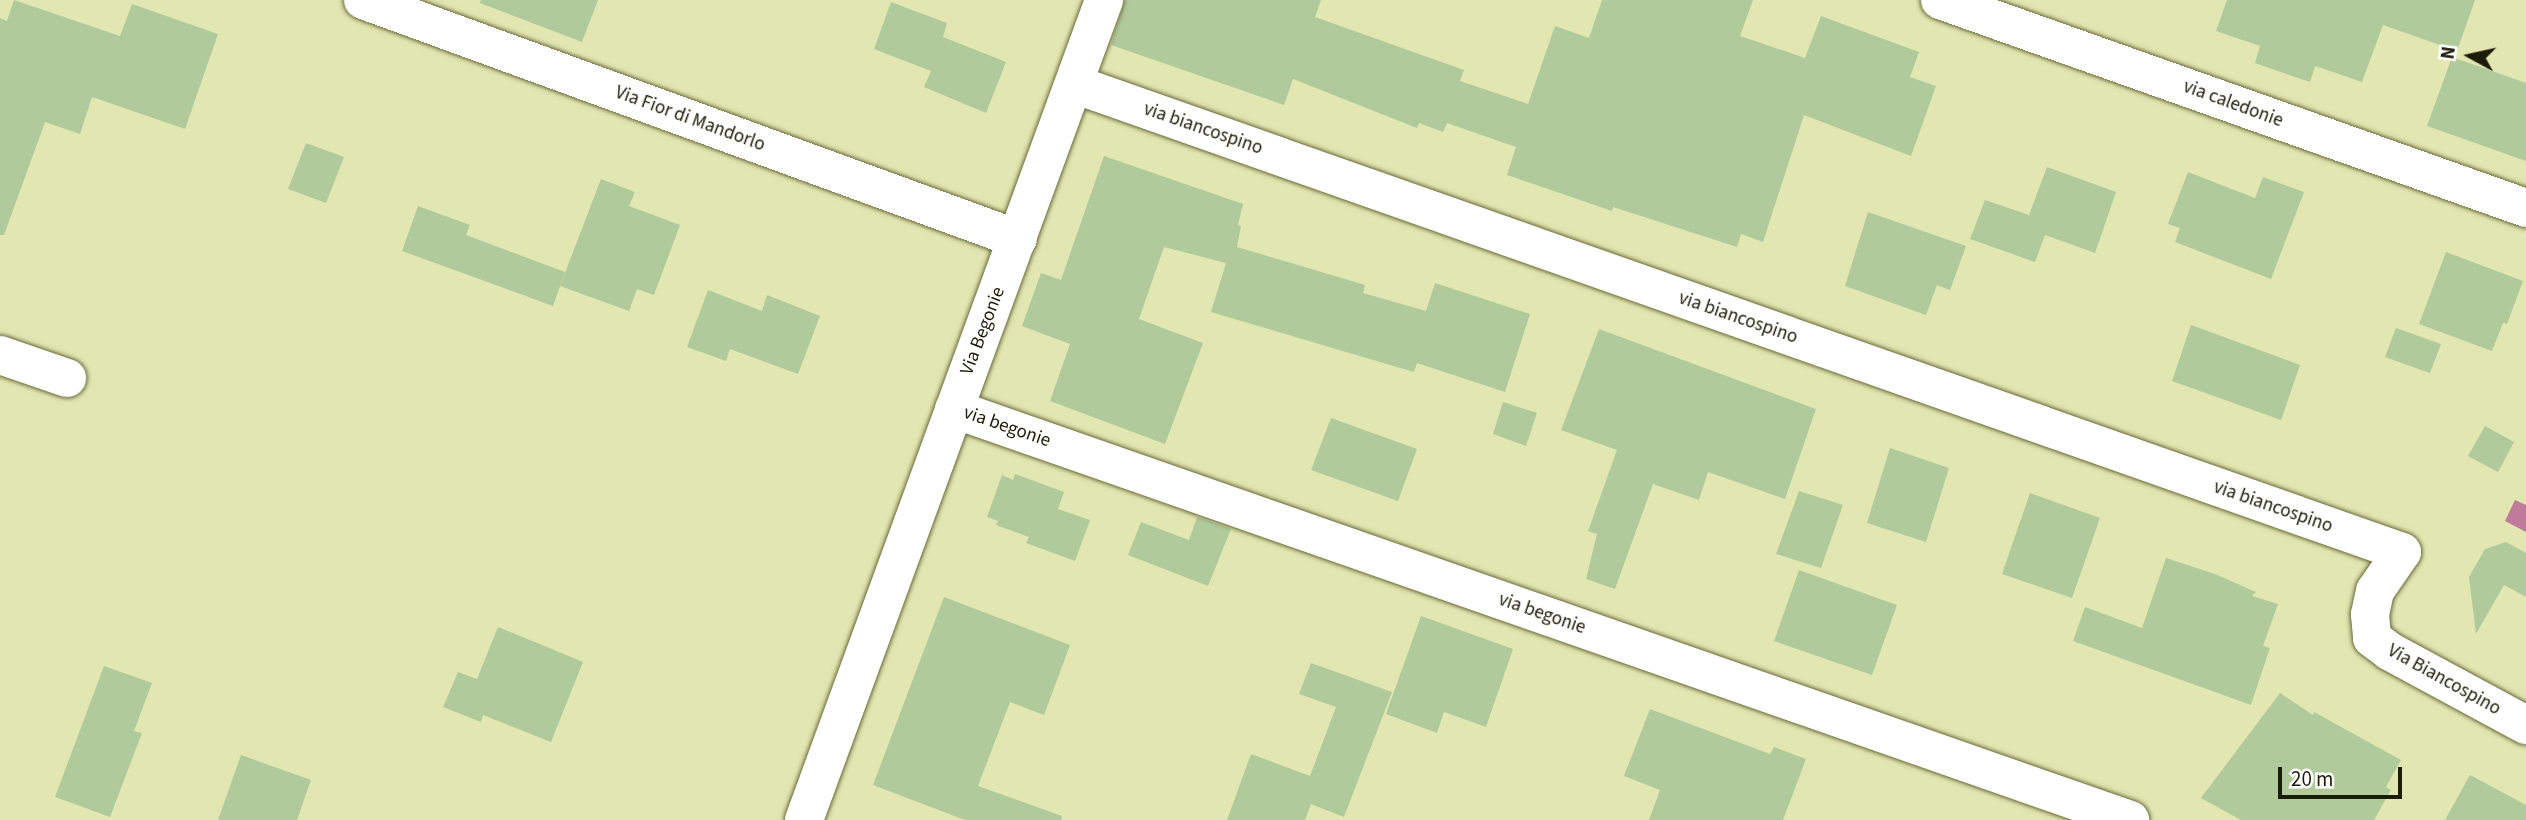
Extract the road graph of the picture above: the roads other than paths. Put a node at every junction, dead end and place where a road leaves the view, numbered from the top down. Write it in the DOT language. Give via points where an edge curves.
graph roads {
  1 [pos="363,0"];
  2 [pos="1104,0"];
  3 [pos="1940,0"];
  4 [pos="1074,84"];
  5 [pos="2526,208"];
  6 [pos="1018,239"];
  7 [pos="0,355"];
  8 [pos="66,378"];
  9 [pos="954,409"];
  10 [pos="2402,552"];
  11 [pos="2526,725"];
  12 [pos="811,818"];
  13 [pos="2130,820"];
  1 -- 6 [label="street, Via Fior di Mandorlo"];
  2 -- 4 [label="street, Via Begonie"];
  3 -- 5 [label="street, via caledonie"];
  4 -- 6 [label="street, Via Begonie"];
  4 -- 10 [label="street, via biancospino"];
  6 -- 9 [label="street, Via Begonie"];
  7 -- 8 [label="street"];
  9 -- 12 [label="street, Via Begonie"];
  9 -- 13 [label="street, via begonie"];
  10 -- 11 [label="street, Via Biancospino" via="2375,592 2370,614 2372,638"];
}
